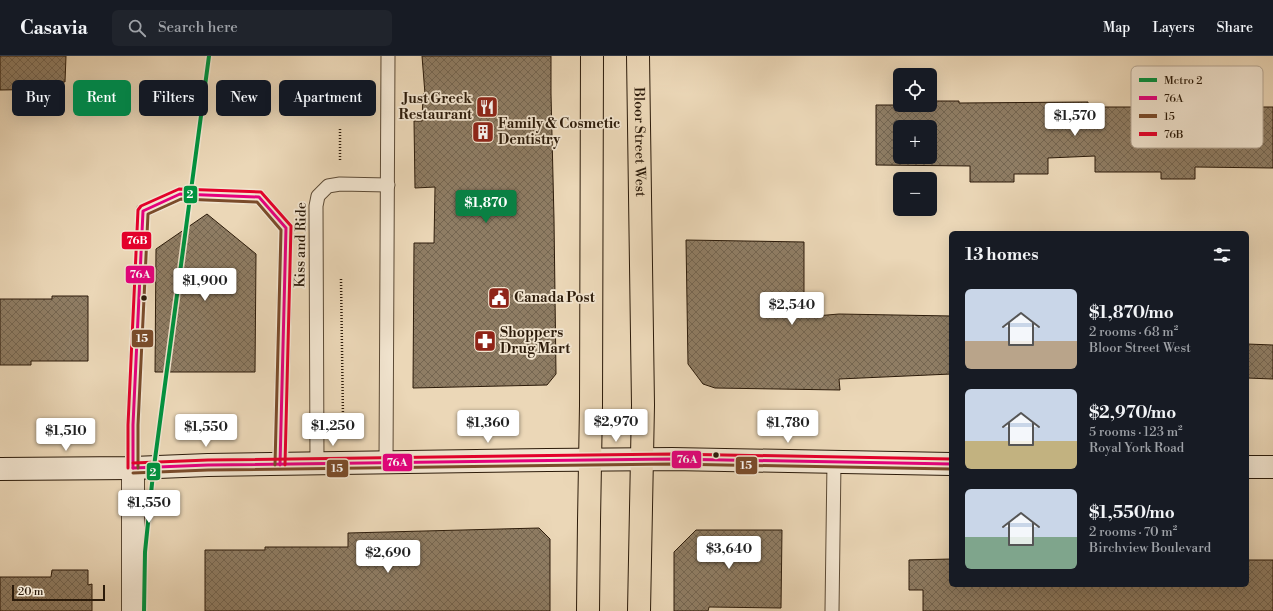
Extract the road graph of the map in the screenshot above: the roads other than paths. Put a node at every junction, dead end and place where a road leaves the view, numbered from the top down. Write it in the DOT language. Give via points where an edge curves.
graph roads {
  1 [pos="388,56"];
  2 [pos="592,56"];
  3 [pos="638,56"];
  4 [pos="388,185"];
  5 [pos="590,460"];
  6 [pos="642,460"];
  7 [pos="834,462"];
  8 [pos="386,463"];
  9 [pos="317,464"];
  10 [pos="949,464"];
  11 [pos="280,465"];
  12 [pos="1249,467"];
  13 [pos="1273,467"];
  14 [pos="133,468"];
  15 [pos="0,469"];
  16 [pos="133,611"];
  17 [pos="588,611"];
  18 [pos="639,611"];
  19 [pos="832,611"];
  1 -- 4 [label="lane"];
  2 -- 5 [label="main road"];
  3 -- 6 [label="main road, Bloor Street West"];
  4 -- 8 [label="lane"];
  4 -- 9 [label="lane, Kiss and Ride" via="340,184 328,186 318,196"];
  5 -- 6 [label="main road"];
  5 -- 8 [label="main road"];
  5 -- 17 [label="main road"];
  6 -- 7 [label="main road"];
  6 -- 18 [label="main road, Bloor Street West"];
  7 -- 10 [label="main road"];
  7 -- 19 [label="lane"];
  8 -- 9 [label="main road"];
  9 -- 11 [label="main road"];
  11 -- 14 [label="main road"];
  11 -- 14 [label="lane" via="286,228 259,198 180,194 143,211"];
  12 -- 13 [label="main road"];
  14 -- 15 [label="main road"];
  14 -- 16 [label="main road"];
}
